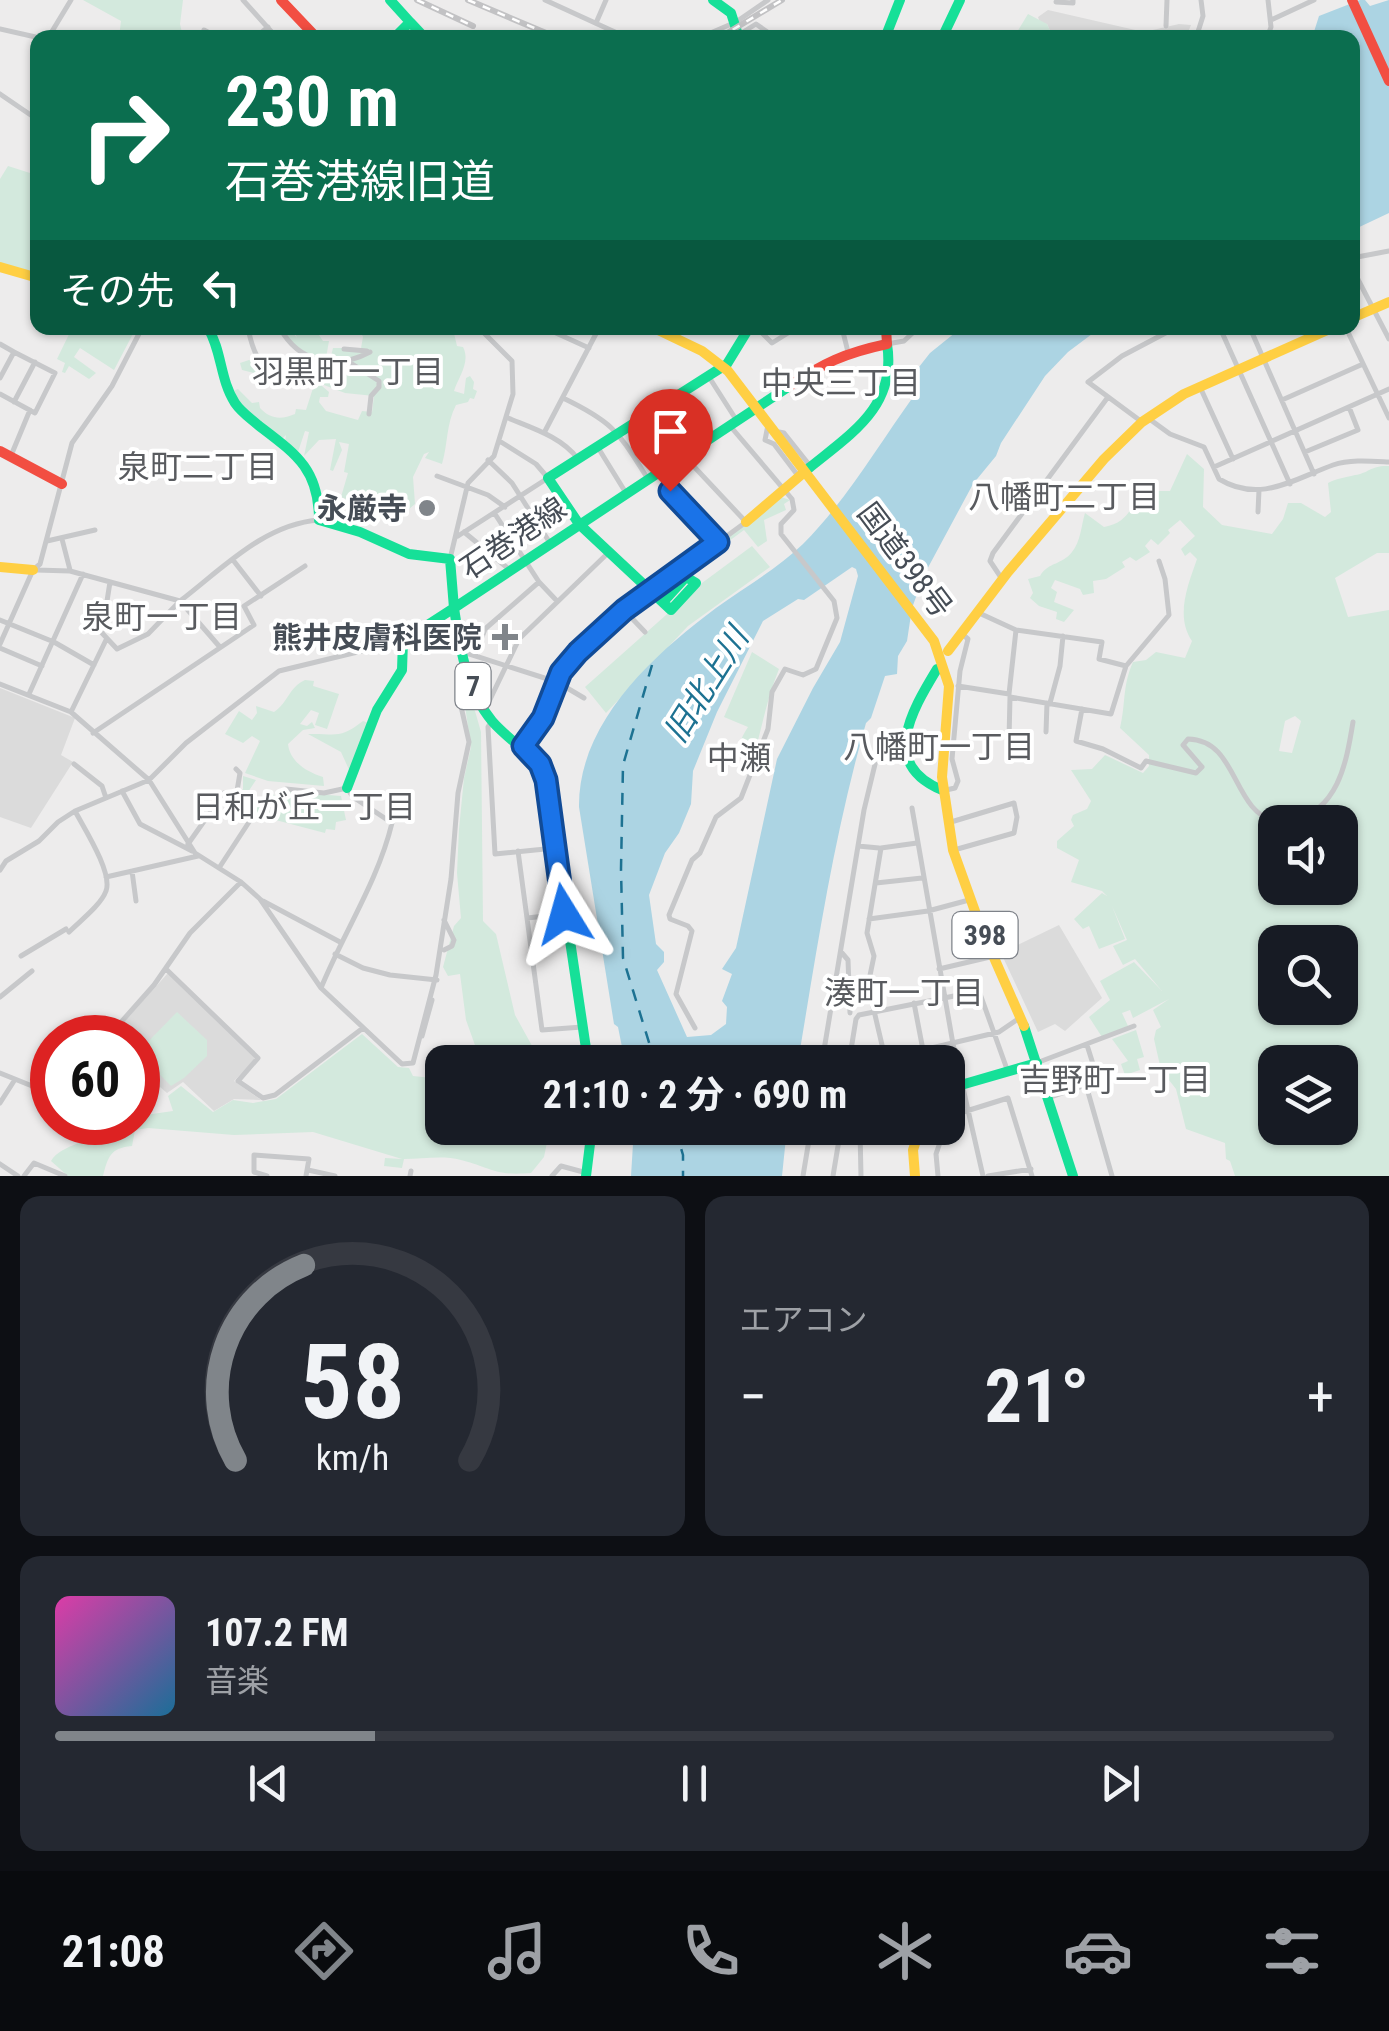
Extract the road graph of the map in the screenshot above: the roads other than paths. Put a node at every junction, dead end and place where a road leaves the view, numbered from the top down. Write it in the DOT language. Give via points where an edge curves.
graph roads {
  1 [pos="70,0"];
  2 [pos="243,0"];
  3 [pos="258,0"];
  4 [pos="281,0"];
  5 [pos="390,0"];
  6 [pos="545,0"];
  7 [pos="606,0"];
  8 [pos="713,0"];
  9 [pos="768,0"];
  10 [pos="900,0"];
  11 [pos="960,0"];
  12 [pos="1074,0"];
  13 [pos="1167,0"];
  14 [pos="1202,0"];
  15 [pos="1268,0"];
  16 [pos="1314,0"];
  17 [pos="1352,0"];
  18 [pos="1056,2"];
  19 [pos="250,8"];
  20 [pos="1270,20"];
  21 [pos="410,22"];
  22 [pos="736,22"];
  23 [pos="596,23"];
  24 [pos="1166,26"];
  25 [pos="268,27"];
  26 [pos="0,29"];
  27 [pos="53,30"];
  28 [pos="264,30"];
  29 [pos="270,30"];
  30 [pos="309,30"];
  31 [pos="402,30"];
  32 [pos="417,30"];
  33 [pos="611,30"];
  34 [pos="717,30"];
  35 [pos="738,30"];
  36 [pos="887,30"];
  37 [pos="946,30"];
  38 [pos="1199,30"];
  39 [pos="1268,30"];
  40 [pos="30,36"];
  41 [pos="1389,81"];
  42 [pos="0,94"];
  43 [pos="30,113"];
  44 [pos="1389,251"];
  45 [pos="1360,256"];
  46 [pos="0,267"];
  47 [pos="30,276"];
  48 [pos="1360,283"];
  49 [pos="1389,302"];
  50 [pos="1374,309"];
  51 [pos="1360,315"];
  52 [pos="138,335"];
  53 [pos="212,335"];
  54 [pos="250,335"];
  55 [pos="285,335"];
  56 [pos="486,335"];
  57 [pos="561,335"];
  58 [pos="596,335"];
  59 [pos="681,335"];
  60 [pos="744,335"];
  61 [pos="764,335"];
  62 [pos="785,335"];
  63 [pos="844,335"];
  64 [pos="886,335"];
  65 [pos="910,335"];
  66 [pos="1162,335"];
  67 [pos="1223,335"];
  68 [pos="1253,335"];
  69 [pos="1316,335"];
  70 [pos="1349,335"];
  71 [pos="1389,339"];
  72 [pos="0,344"];
  73 [pos="887,344"];
  74 [pos="589,348"];
  75 [pos="344,349"];
  76 [pos="14,352"];
  77 [pos="848,352"];
  78 [pos="1263,359"];
  79 [pos="36,362"];
  80 [pos="350,362"];
  81 [pos="1363,364"];
  82 [pos="724,366"];
  83 [pos="1237,370"];
  84 [pos="0,378"];
  85 [pos="709,378"];
  86 [pos="316,382"];
  87 [pos="1200,387"];
  88 [pos="1389,389"];
  89 [pos="0,394"];
  90 [pos="1378,394"];
  91 [pos="1108,397"];
  92 [pos="563,398"];
  93 [pos="1282,400"];
  94 [pos="14,402"];
  95 [pos="1349,407"];
  96 [pos="654,409"];
  97 [pos="30,410"];
  98 [pos="758,410"];
  99 [pos="369,414"];
  100 [pos="508,418"];
  101 [pos="1389,418"];
  102 [pos="1145,420"];
  103 [pos="769,424"];
  104 [pos="734,425"];
  105 [pos="1296,431"];
  106 [pos="618,432"];
  107 [pos="544,433"];
  108 [pos="777,434"];
  109 [pos="500,442"];
  110 [pos="1270,443"];
  111 [pos="597,446"];
  112 [pos="1305,452"];
  113 [pos="5,454"];
  114 [pos="685,457"];
  115 [pos="578,459"];
  116 [pos="1233,459"];
  117 [pos="488,460"];
  118 [pos="1389,462"];
  119 [pos="1214,468"];
  120 [pos="659,472"];
  121 [pos="805,472"];
  122 [pos="1314,474"];
  123 [pos="438,476"];
  124 [pos="548,478"];
  125 [pos="648,479"];
  126 [pos="62,484"];
  127 [pos="1290,484"];
  128 [pos="468,486"];
  129 [pos="1259,490"];
  130 [pos="784,491"];
  131 [pos="626,493"];
  132 [pos="521,496"];
  133 [pos="506,507"];
  134 [pos="1258,512"];
  135 [pos="495,514"];
  136 [pos="319,520"];
  137 [pos="746,522"];
  138 [pos="579,524"];
  139 [pos="95,530"];
  140 [pos="461,534"];
  141 [pos="62,538"];
  142 [pos="48,541"];
  143 [pos="718,542"];
  144 [pos="550,543"];
  145 [pos="609,552"];
  146 [pos="450,559"];
  147 [pos="233,560"];
  148 [pos="524,560"];
  149 [pos="1159,561"];
  150 [pos="305,566"];
  151 [pos="0,567"];
  152 [pos="34,570"];
  153 [pos="510,570"];
  154 [pos="70,571"];
  155 [pos="84,574"];
  156 [pos="1002,579"];
  157 [pos="110,582"];
  158 [pos="540,582"];
  159 [pos="656,594"];
  160 [pos="261,596"];
  161 [pos="180,601"];
  162 [pos="558,601"];
  163 [pos="454,608"];
  164 [pos="624,610"];
  165 [pos="976,612"];
  166 [pos="0,620"];
  167 [pos="9,624"];
  168 [pos="1016,630"];
  169 [pos="645,632"];
  170 [pos="961,633"];
  171 [pos="1063,636"];
  172 [pos="106,640"];
  173 [pos="403,640"];
  174 [pos="54,642"];
  175 [pos="0,646"];
  176 [pos="219,646"];
  177 [pos="948,651"];
  178 [pos="469,654"];
  179 [pos="94,665"];
  180 [pos="505,665"];
  181 [pos="42,666"];
  182 [pos="1126,666"];
  183 [pos="467,668"];
  184 [pos="936,669"];
  185 [pos="556,682"];
  186 [pos="0,684"];
  187 [pos="958,686"];
  188 [pos="28,696"];
  189 [pos="1010,696"];
  190 [pos="584,698"];
  191 [pos="1049,703"];
  192 [pos="1082,708"];
  193 [pos="71,712"];
  194 [pos="488,716"];
  195 [pos="1353,722"];
  196 [pos="883,731"];
  197 [pos="1046,732"];
  198 [pos="93,733"];
  199 [pos="1009,739"];
  200 [pos="523,746"];
  201 [pos="74,764"];
  202 [pos="236,770"];
  203 [pos="149,780"];
  204 [pos="346,788"];
  205 [pos="942,790"];
  206 [pos="122,791"];
  207 [pos="231,796"];
  208 [pos="106,798"];
  209 [pos="1324,805"];
  210 [pos="912,808"];
  211 [pos="76,811"];
  212 [pos="1258,813"];
  213 [pos="251,819"];
  214 [pos="948,823"];
  215 [pos="918,843"];
  216 [pos="188,844"];
  217 [pos="858,846"];
  218 [pos="554,848"];
  219 [pos="880,848"];
  220 [pos="953,850"];
  221 [pos="518,851"];
  222 [pos="197,854"];
  223 [pos="3,860"];
  224 [pos="219,868"];
  225 [pos="0,870"];
  226 [pos="132,871"];
  227 [pos="106,877"];
  228 [pos="923,878"];
  229 [pos="241,882"];
  230 [pos="876,883"];
  231 [pos="260,899"];
  232 [pos="970,900"];
  233 [pos="136,901"];
  234 [pos="448,911"];
  235 [pos="928,911"];
  236 [pos="564,914"];
  237 [pos="527,918"];
  238 [pos="869,919"];
  239 [pos="446,921"];
  240 [pos="340,942"];
  241 [pos="442,949"];
  242 [pos="842,953"];
  243 [pos="335,954"];
  244 [pos="21,956"];
  245 [pos="994,956"];
  246 [pos="166,969"];
  247 [pos="939,970"];
  248 [pos="32,971"];
  249 [pos="437,980"];
  250 [pos="321,988"];
  251 [pos="0,997"];
  252 [pos="944,997"];
  253 [pos="914,1003"];
  254 [pos="874,1012"];
  255 [pos="850,1013"];
  256 [pos="126,1015"];
  257 [pos="1022,1016"];
  258 [pos="1134,1026"];
  259 [pos="584,1027"];
  260 [pos="363,1028"];
  261 [pos="695,1028"];
  262 [pos="996,1033"];
  263 [pos="953,1044"];
  264 [pos="586,1045"];
  265 [pos="825,1045"];
  266 [pos="851,1045"];
  267 [pos="882,1045"];
  268 [pos="1087,1045"];
  269 [pos="420,1050"];
  270 [pos="1039,1063"];
  271 [pos="1008,1072"];
  272 [pos="0,1073"];
  273 [pos="14,1081"];
  274 [pos="965,1084"];
  275 [pos="1086,1085"];
  276 [pos="30,1086"];
  277 [pos="1049,1097"];
  278 [pos="965,1098"];
  279 [pos="0,1103"];
  280 [pos="968,1110"];
  281 [pos="965,1112"];
  282 [pos="590,1145"];
  283 [pos="809,1145"];
  284 [pos="838,1145"];
  285 [pos="860,1145"];
  286 [pos="915,1145"];
  287 [pos="939,1145"];
  288 [pos="0,1164"];
  289 [pos="1032,1172"];
  290 [pos="307,1173"];
  291 [pos="586,1175"];
  292 [pos="21,1176"];
  293 [pos="65,1176"];
  294 [pos="267,1176"];
  295 [pos="335,1176"];
  296 [pos="552,1176"];
  297 [pos="803,1176"];
  298 [pos="833,1176"];
  299 [pos="861,1176"];
  300 [pos="915,1176"];
  301 [pos="938,1176"];
  302 [pos="985,1176"];
  303 [pos="1073,1176"];
  304 [pos="1111,1176"];
  1 -- 27 [label="street"];
  2 -- 19 [label="street"];
  3 -- 19 [label="street"];
  4 -- 30 [label="main road"];
  5 -- 21 [label="main road"];
  6 -- 23 [label="street"];
  7 -- 23 [label="street"];
  8 -- 22 [label="main road"];
  9 -- 22 [label="street"];
  10 -- 36 [label="main road"];
  11 -- 37 [label="main road"];
  12 -- 18 [label="street"];
  13 -- 24 [label="street"];
  14 -- 38 [label="street"];
  15 -- 20 [label="street"];
  16 -- 20 [label="street"];
  17 -- 41 [label="main road"];
  19 -- 25 [label="street"];
  20 -- 39 [label="street"];
  21 -- 31 [label="main road"];
  21 -- 32 [label="main road"];
  22 -- 34 [label="street"];
  22 -- 35 [label="main road"];
  23 -- 33 [label="street"];
  25 -- 28 [label="street"];
  25 -- 29 [label="street"];
  26 -- 40 [label="street"];
  42 -- 43 [label="street"];
  44 -- 45 [label="street"];
  46 -- 47 [label="main road"];
  48 -- 50 [label="street"];
  49 -- 50 [label="main road"];
  50 -- 51 [label="main road"];
  50 -- 71 [label="street"];
  52 -- 126 [label="street" via="75,437"];
  53 -- 136 [label="main road" via="234,401 297,456 316,482"];
  54 -- 86 [label="street" via="264,368"];
  55 -- 80 [label="street" via="328,363"];
  56 -- 100 [label="street" via="512,361"];
  57 -- 74 [label="street"];
  58 -- 74 [label="street"];
  59 -- 82 [label="main road, 国道398号 / 398"];
  60 -- 82 [label="main road"];
  61 -- 62 [label="street" via="772,343"];
  63 -- 77 [label="street"];
  64 -- 73 [label="main road"];
  65 -- 73 [label="street"];
  66 -- 91 [label="street" via="1088,382"];
  67 -- 83 [label="street"];
  68 -- 78 [label="street"];
  69 -- 78 [label="main road"];
  70 -- 81 [label="street"];
  72 -- 76 [label="street"];
  73 -- 77 [label="main road, 石巻港線"];
  73 -- 121 [label="main road" via="892,370 881,402"];
  74 -- 92 [label="street"];
  75 -- 80 [label="street" via="370,352"];
  76 -- 79 [label="street"];
  76 -- 84 [label="street"];
  77 -- 98 [label="main road, 石巻港線"];
  78 -- 83 [label="main road"];
  78 -- 93 [label="street"];
  79 -- 94 [label="street"];
  79 -- 97 [label="street" via="55,373 35,413"];
  80 -- 99 [label="street" via="379,381"];
  81 -- 90 [label="street"];
  81 -- 93 [label="street"];
  82 -- 85 [label="main road"];
  82 -- 98 [label="main road, 国道398号 / 398"];
  83 -- 87 [label="main road"];
  83 -- 110 [label="street"];
  85 -- 96 [label="main road"];
  85 -- 104 [label="street"];
  87 -- 102 [label="main road"];
  87 -- 116 [label="street"];
  88 -- 90 [label="street"];
  89 -- 94 [label="street"];
  90 -- 95 [label="street"];
  90 -- 101 [label="street"];
  91 -- 102 [label="street"];
  91 -- 156 [label="street" via="993,553 990,561"];
  92 -- 106 [label="street"];
  92 -- 107 [label="street"];
  93 -- 105 [label="street"];
  94 -- 97 [label="street"];
  95 -- 105 [label="street"];
  95 -- 112 [label="street" via="1358,430"];
  96 -- 106 [label="main road"];
  96 -- 114 [label="street"];
  97 -- 113 [label="street"];
  98 -- 103 [label="main road, 国道398号 / 398"];
  98 -- 104 [label="main road, 石巻港線"];
  100 -- 107 [label="street"];
  100 -- 109 [label="street"];
  102 -- 119 [label="street" via="1204,448"];
  102 -- 156 [label="main road"];
  103 -- 108 [label="main road, 国道398号 / 398"];
  103 -- 121 [label="street" via="765,440"];
  104 -- 114 [label="main road, 石巻港線"];
  104 -- 130 [label="street"];
  105 -- 110 [label="street"];
  105 -- 112 [label="street"];
  106 -- 111 [label="main road"];
  106 -- 125 [label="street"];
  107 -- 115 [label="street"];
  108 -- 121 [label="street" via="784,433"];
  108 -- 205 [label="main road, 国道398号 / 398" via="940,654 949,686"];
  109 -- 117 [label="street"];
  109 -- 124 [label="street"];
  110 -- 116 [label="street"];
  110 -- 127 [label="street"];
  111 -- 115 [label="main road"];
  111 -- 131 [label="street"];
  112 -- 122 [label="street"];
  113 -- 126 [label="main road"];
  114 -- 120 [label="main road, 石巻港線"];
  114 -- 137 [label="street"];
  115 -- 124 [label="main road"];
  116 -- 119 [label="street"];
  117 -- 128 [label="street"];
  117 -- 132 [label="street"];
  118 -- 122 [label="street" via="1340,463"];
  119 -- 129 [label="street" via="1222,482"];
  120 -- 125 [label="main road, 石巻港線"];
  120 -- 143 [label="street"];
  121 -- 130 [label="main road"];
  122 -- 127 [label="street"];
  123 -- 128 [label="street"];
  124 -- 132 [label="street"];
  124 -- 138 [label="main road"];
  125 -- 131 [label="main road, 石巻港線"];
  126 -- 142 [label="street"];
  127 -- 129 [label="street"];
  128 -- 133 [label="street"];
  128 -- 140 [label="street"];
  129 -- 134 [label="street"];
  130 -- 137 [label="main road"];
  130 -- 261 [label="street" via="795,506 780,528 837,606 837,618 816,668 803,675 782,671 745,788 716,817 669,915 692,931 676,994"];
  131 -- 138 [label="main road, 石巻港線"];
  132 -- 133 [label="street"];
  132 -- 144 [label="street"];
  133 -- 135 [label="street"];
  135 -- 140 [label="street"];
  135 -- 148 [label="street"];
  136 -- 146 [label="main road" via="409,554"];
  136 -- 147 [label="street" via="292,524"];
  137 -- 143 [label="street"];
  138 -- 144 [label="main road, 石巻港線"];
  138 -- 145 [label="main road"];
  139 -- 141 [label="street"];
  140 -- 146 [label="street"];
  140 -- 153 [label="street"];
  141 -- 142 [label="street"];
  141 -- 154 [label="street"];
  142 -- 152 [label="street"];
  143 -- 159 [label="street"];
  144 -- 148 [label="main road, 石巻港線"];
  145 -- 159 [label="main road"];
  145 -- 162 [label="street"];
  146 -- 163 [label="main road"];
  147 -- 160 [label="street"];
  147 -- 161 [label="street"];
  148 -- 153 [label="main road, 石巻港線"];
  148 -- 158 [label="street"];
  149 -- 182 [label="street" via="1170,615"];
  150 -- 160 [label="street"];
  151 -- 152 [label="main road"];
  152 -- 154 [label="street"];
  152 -- 167 [label="street"];
  153 -- 163 [label="main road, 石巻港線"];
  154 -- 155 [label="street"];
  155 -- 157 [label="street"];
  155 -- 174 [label="street"];
  156 -- 165 [label="main road"];
  157 -- 161 [label="street"];
  157 -- 172 [label="street"];
  158 -- 162 [label="street"];
  158 -- 178 [label="street" via="486,629"];
  159 -- 164 [label="main road"];
  160 -- 176 [label="street" via="244,606 254,624"];
  161 -- 172 [label="street" via="121,650"];
  161 -- 176 [label="street"];
  162 -- 180 [label="street" via="524,634"];
  163 -- 173 [label="main road"];
  163 -- 178 [label="main road, 石巻港線 / 7"];
  164 -- 169 [label="street"];
  164 -- 185 [label="main road"];
  165 -- 168 [label="street"];
  165 -- 170 [label="main road"];
  166 -- 167 [label="street"];
  167 -- 174 [label="street"];
  167 -- 175 [label="street"];
  168 -- 171 [label="street"];
  168 -- 189 [label="street"];
  170 -- 177 [label="main road"];
  170 -- 187 [label="street" via="968,639"];
  171 -- 182 [label="street" via="1102,642 1099,659"];
  171 -- 191 [label="street"];
  172 -- 179 [label="street"];
  173 -- 203 [label="street" via="279,671"];
  173 -- 204 [label="main road" via="402,670 377,710"];
  174 -- 179 [label="street"];
  174 -- 181 [label="street"];
  175 -- 181 [label="street"];
  176 -- 198 [label="street"];
  178 -- 180 [label="street"];
  178 -- 183 [label="main road, 石巻港線 / 7"];
  179 -- 193 [label="street"];
  180 -- 185 [label="street"];
  180 -- 194 [label="street"];
  181 -- 188 [label="street"];
  182 -- 192 [label="street" via="1111,714"];
  183 -- 194 [label="main road, 石巻港線 / 7"];
  183 -- 239 [label="street" via="458,693 469,742"];
  184 -- 205 [label="main road" via="904,744 917,777"];
  185 -- 190 [label="street"];
  185 -- 200 [label="main road"];
  186 -- 188 [label="street"];
  187 -- 189 [label="street"];
  187 -- 205 [label="street" via="952,759 958,781"];
  188 -- 193 [label="street"];
  189 -- 191 [label="street"];
  189 -- 199 [label="street"];
  191 -- 192 [label="street"];
  191 -- 197 [label="street"];
  192 -- 212 [label="street" via="1076,741 1141,768 1146,762 1196,773 1202,767 1183,745 1188,739 1203,742 1223,756"];
  193 -- 198 [label="street"];
  194 -- 200 [label="main road, 石巻港線 / 7"];
  194 -- 221 [label="street" via="495,854"];
  195 -- 209 [label="street"];
  196 -- 217 [label="street"];
  198 -- 203 [label="street"];
  200 -- 218 [label="main road, 石巻港線 / 7" via="546,780"];
  201 -- 208 [label="street" via="102,786"];
  202 -- 207 [label="street" via="239,784"];
  203 -- 206 [label="street"];
  203 -- 216 [label="street"];
  204 -- 213 [label="street" via="286,790"];
  204 -- 240 [label="street" via="392,822 382,860"];
  205 -- 214 [label="main road, 国道398号 / 398"];
  206 -- 208 [label="street"];
  206 -- 222 [label="street" via="140,824"];
  207 -- 213 [label="street"];
  207 -- 216 [label="street" via="224,793"];
  208 -- 211 [label="street"];
  210 -- 215 [label="street"];
  211 -- 223 [label="street"];
  211 -- 227 [label="street"];
  213 -- 224 [label="street"];
  214 -- 220 [label="main road, 国道398号 / 398"];
  214 -- 220 [label="street" via="1014,803 1014,833"];
  215 -- 219 [label="street"];
  215 -- 228 [label="street"];
  216 -- 222 [label="street"];
  217 -- 219 [label="street"];
  217 -- 242 [label="street"];
  218 -- 221 [label="street"];
  218 -- 236 [label="main road, 石巻港線 / 7"];
  219 -- 230 [label="street"];
  220 -- 232 [label="main road, 国道398号 / 398"];
  221 -- 237 [label="street"];
  222 -- 224 [label="street"];
  222 -- 226 [label="street"];
  223 -- 225 [label="street"];
  224 -- 229 [label="street"];
  226 -- 227 [label="street"];
  226 -- 233 [label="street"];
  227 -- 244 [label="street" via="106,893 68,930"];
  228 -- 230 [label="street"];
  228 -- 235 [label="street"];
  229 -- 231 [label="street"];
  229 -- 246 [label="street"];
  230 -- 238 [label="street"];
  231 -- 240 [label="street"];
  231 -- 250 [label="street"];
  232 -- 235 [label="street"];
  232 -- 245 [label="main road, 国道398号 / 398"];
  234 -- 239 [label="street"];
  235 -- 238 [label="street"];
  235 -- 247 [label="street"];
  236 -- 237 [label="street"];
  236 -- 259 [label="main road, 石巻港線 / 7"];
  237 -- 259 [label="street" via="542,1030"];
  238 -- 254 [label="street"];
  239 -- 241 [label="street"];
  239 -- 241 [label="street" via="454,940"];
  240 -- 243 [label="street"];
  241 -- 249 [label="street"];
  242 -- 255 [label="street" via="848,960"];
  242 -- 265 [label="street"];
  243 -- 249 [label="street" via="390,976"];
  243 -- 250 [label="street"];
  245 -- 247 [label="street"];
  245 -- 257 [label="main road, 国道398号 / 398"];
  246 -- 256 [label="street"];
  246 -- 260 [label="street" via="258,1058 238,1081 263,1098"];
  247 -- 252 [label="street"];
  248 -- 251 [label="street"];
  249 -- 260 [label="street" via="413,1063 402,1064"];
  249 -- 269 [label="street"];
  250 -- 260 [label="street"];
  252 -- 253 [label="street"];
  252 -- 262 [label="street" via="979,991"];
  252 -- 263 [label="street"];
  253 -- 254 [label="street"];
  253 -- 263 [label="street" via="923,1050"];
  254 -- 266 [label="street" via="856,1019"];
  254 -- 267 [label="street"];
  257 -- 262 [label="street"];
  257 -- 270 [label="main road, 国道398号 / 398"];
  258 -- 268 [label="street"];
  259 -- 264 [label="main road, 石巻港線 / 7"];
  262 -- 263 [label="street"];
  262 -- 271 [label="street"];
  268 -- 270 [label="street"];
  268 -- 275 [label="street" via="1098,1080"];
  270 -- 271 [label="main road"];
  270 -- 277 [label="main road, 国道398号 / 398"];
  271 -- 274 [label="main road"];
  272 -- 273 [label="street"];
  273 -- 276 [label="street"];
  273 -- 279 [label="street"];
  275 -- 277 [label="street"];
  275 -- 304 [label="street"];
  277 -- 303 [label="main road, 国道398号 / 398"];
  278 -- 280 [label="street"];
  280 -- 281 [label="street"];
  280 -- 289 [label="street" via="1008,1098"];
  280 -- 302 [label="street"];
  282 -- 291 [label="main road"];
  283 -- 297 [label="street"];
  284 -- 298 [label="street"];
  285 -- 299 [label="street"];
  286 -- 300 [label="main road"];
  287 -- 301 [label="street"];
  288 -- 292 [label="street"];
  289 -- 302 [label="street"];
  290 -- 294 [label="street" via="309,1159 254,1154 254,1172"];
  290 -- 295 [label="street"];
  291 -- 296 [label="street" via="561,1166"];
  292 -- 293 [label="street" via="34,1163"];
}
